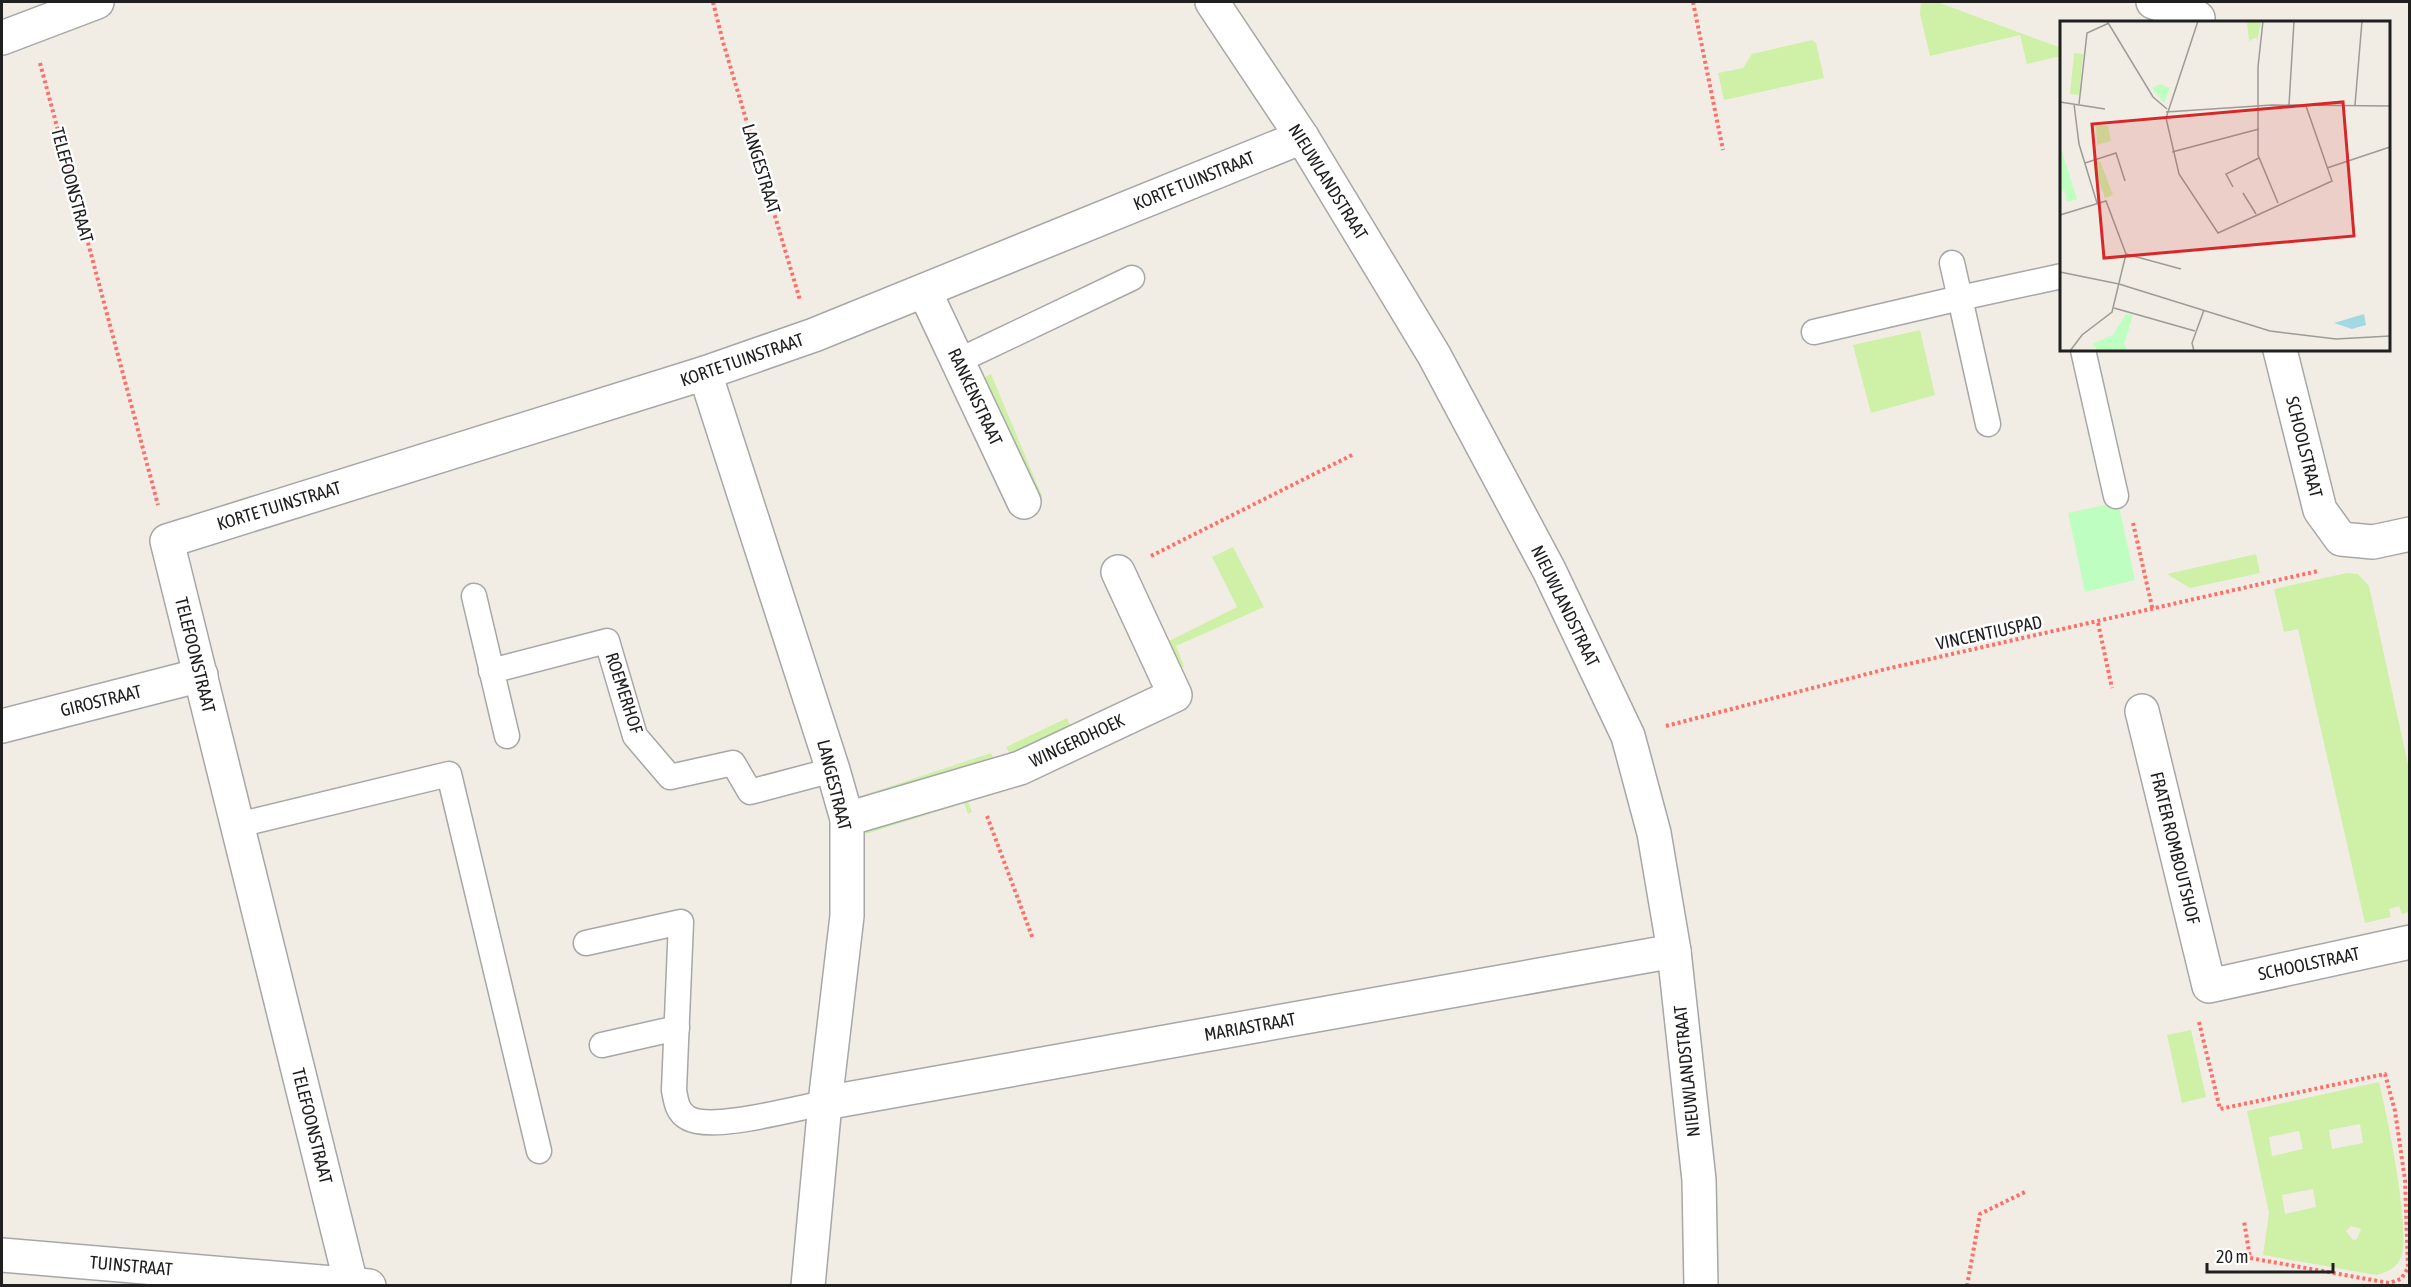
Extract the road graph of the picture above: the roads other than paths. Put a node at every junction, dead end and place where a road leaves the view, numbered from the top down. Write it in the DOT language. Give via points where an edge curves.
graph roads {
  1 [pos="97,2"];
  2 [pos="1212,2"];
  3 [pos="2153,2"];
  4 [pos="2200,14"];
  5 [pos="16,33"];
  6 [pos="1302,137"];
  7 [pos="1952,263"];
  8 [pos="2060,276"];
  9 [pos="1132,278"];
  10 [pos="926,292"];
  11 [pos="1960,298"];
  12 [pos="1814,332"];
  13 [pos="2083,351"];
  14 [pos="2280,351"];
  15 [pos="958,361"];
  16 [pos="705,373"];
  17 [pos="1988,424"];
  18 [pos="2116,496"];
  19 [pos="1024,502"];
  20 [pos="2409,534"];
  21 [pos="167,541"];
  22 [pos="1118,572"];
  23 [pos="474,596"];
  24 [pos="492,671"];
  25 [pos="201,675"];
  26 [pos="2128,705"];
  27 [pos="2,726"];
  28 [pos="507,736"];
  29 [pos="833,770"];
  30 [pos="847,819"];
  31 [pos="238,825"];
  32 [pos="2409,942"];
  33 [pos="586,943"];
  34 [pos="1674,951"];
  35 [pos="2203,998"];
  36 [pos="676,1028"];
  37 [pos="602,1045"];
  38 [pos="825,1103"];
  39 [pos="539,1151"];
  40 [pos="2,1255"];
  41 [pos="288,1282"];
  42 [pos="360,1285"];
  43 [pos="808,1286"];
  44 [pos="1701,1286"];
  1 -- 5 [label="street"];
  2 -- 6 [label="street, NIEUWLANDSTRAAT"];
  3 -- 4 [label="street"];
  6 -- 10 [label="street, KORTE TUINSTRAAT"];
  6 -- 34 [label="street, NIEUWLANDSTRAAT" via="1434,356 1549,570 1628,736 1654,832"];
  7 -- 11 [label="lane"];
  8 -- 11 [label="lane"];
  9 -- 15 [label="lane"];
  10 -- 15 [label="street, RANKENSTRAAT"];
  10 -- 16 [label="street, KORTE TUINSTRAAT"];
  11 -- 12 [label="lane"];
  11 -- 17 [label="lane"];
  13 -- 18 [label="lane"];
  14 -- 20 [label="street, SCHOOLSTRAAT" via="2320,510 2341,539 2373,542"];
  15 -- 19 [label="street, RANKENSTRAAT"];
  16 -- 21 [label="street, KORTE TUINSTRAAT"];
  16 -- 29 [label="street, LANGESTRAAT"];
  21 -- 25 [label="street, TELEFOONSTRAAT"];
  22 -- 30 [label="street, WINGERDHOEK" via="1175,694 1020,768"];
  23 -- 24 [label="lane"];
  24 -- 28 [label="lane"];
  24 -- 29 [label="lane, ROEMERHOF" via="607,641 635,736 670,777 733,763 750,792"];
  25 -- 27 [label="street, GIROSTRAAT"];
  25 -- 31 [label="street, TELEFOONSTRAAT"];
  26 -- 35 [label="street, FRATER ROMBOUTSHOF"];
  29 -- 30 [label="street, LANGESTRAAT"];
  30 -- 38 [label="street, LANGESTRAAT" via="847,916"];
  31 -- 39 [label="lane" via="449,774"];
  31 -- 42 [label="street, TELEFOONSTRAAT"];
  32 -- 35 [label="street, SCHOOLSTRAAT"];
  33 -- 36 [label="lane" via="681,922"];
  34 -- 38 [label="street, MARIASTRAAT"];
  34 -- 44 [label="street, NIEUWLANDSTRAAT" via="1699,1180"];
  36 -- 37 [label="lane"];
  36 -- 38 [label="lane" via="674,1090 677,1106 686,1117 699,1123 722,1123"];
  38 -- 43 [label="street, LANGESTRAAT"];
  40 -- 41 [label="street, TUINSTRAAT"];
  41 -- 42 [label="street, TUINSTRAAT"];
}
